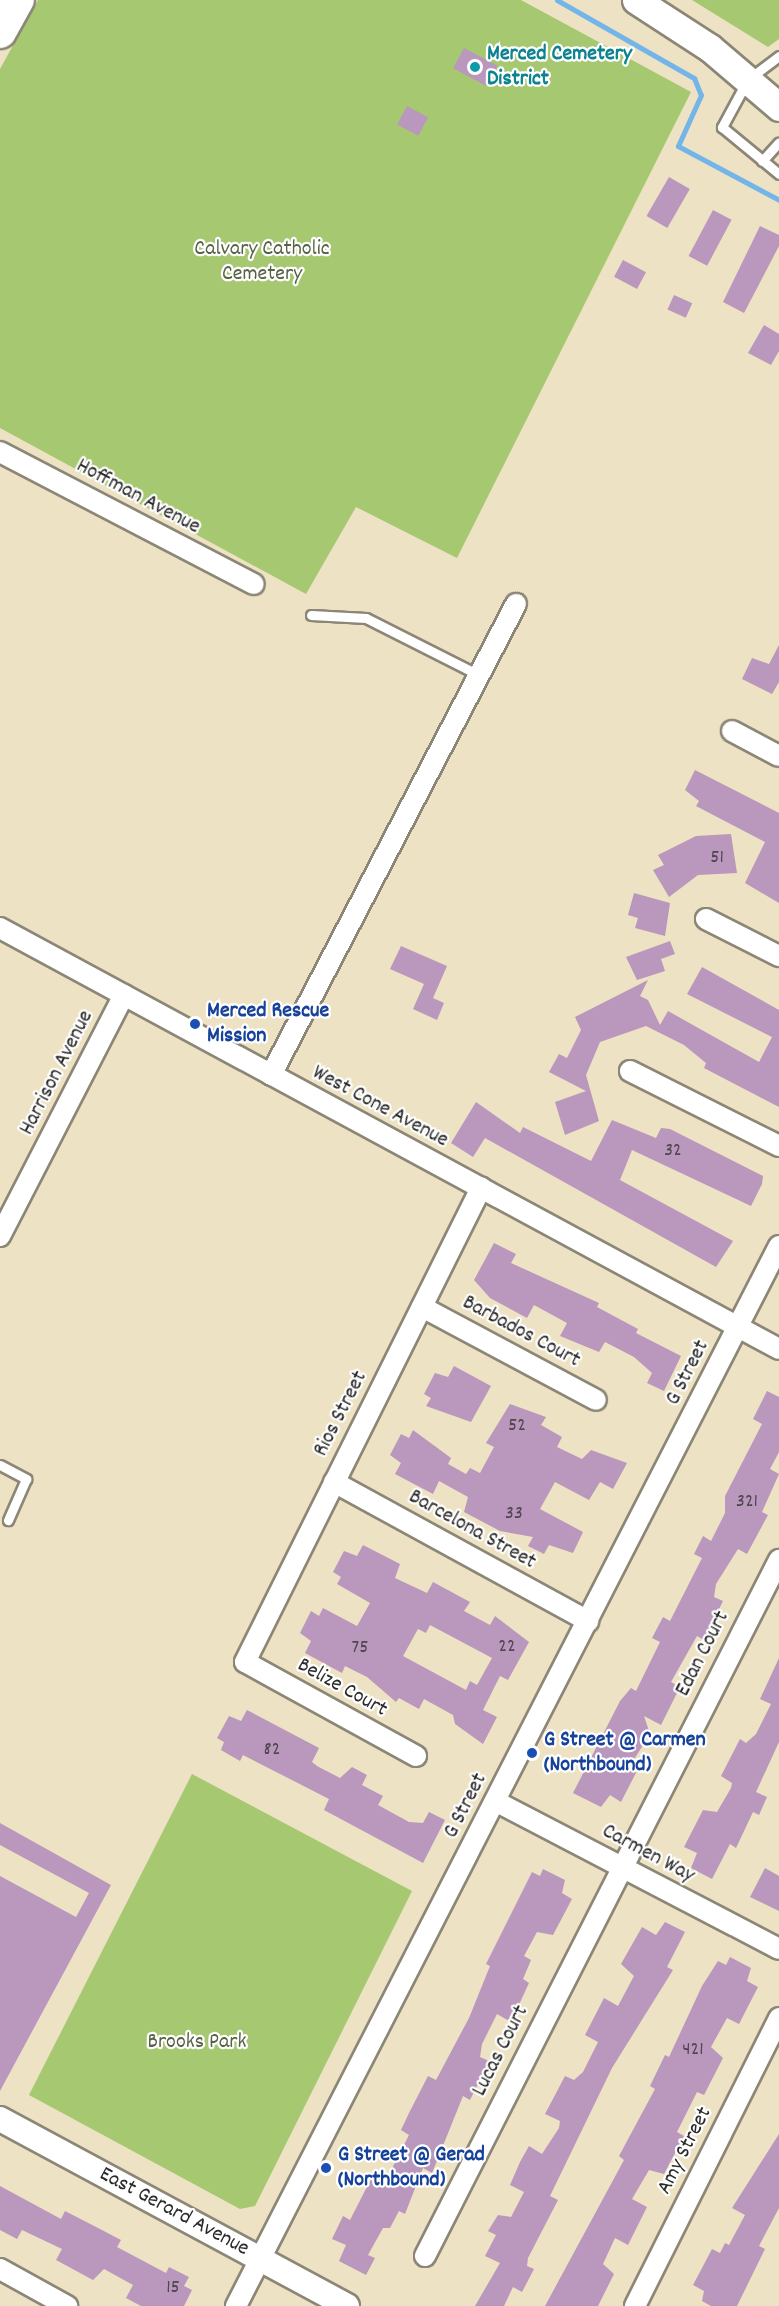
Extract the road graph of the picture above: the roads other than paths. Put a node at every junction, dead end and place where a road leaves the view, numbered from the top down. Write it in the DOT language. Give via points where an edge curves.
graph roads {
  1 [pos="18,0"];
  2 [pos="636,0"];
  3 [pos="0,32"];
  4 [pos="779,56"];
  5 [pos="748,79"];
  6 [pos="779,107"];
  7 [pos="779,142"];
  8 [pos="762,161"];
  9 [pos="779,174"];
  10 [pos="0,452"];
  11 [pos="254,584"];
  12 [pos="516,604"];
  13 [pos="311,615"];
  14 [pos="479,675"];
  15 [pos="732,731"];
  16 [pos="779,756"];
  17 [pos="706,919"];
  18 [pos="0,928"];
  19 [pos="779,956"];
  20 [pos="124,995"];
  21 [pos="630,1071"];
  22 [pos="270,1075"];
  23 [pos="779,1146"];
  24 [pos="481,1188"];
  25 [pos="0,1236"];
  26 [pos="779,1246"];
  27 [pos="422,1307"];
  28 [pos="738,1327"];
  29 [pos="779,1349"];
  30 [pos="596,1400"];
  31 [pos="0,1465"];
  32 [pos="334,1482"];
  33 [pos="8,1520"];
  34 [pos="779,1560"];
  35 [pos="588,1621"];
  36 [pos="245,1662"];
  37 [pos="416,1756"];
  38 [pos="495,1801"];
  39 [pos="621,1867"];
  40 [pos="779,1949"];
  41 [pos="779,2018"];
  42 [pos="0,2119"];
  43 [pos="424,2256"];
  44 [pos="261,2258"];
  45 [pos="0,2270"];
  46 [pos="67,2306"];
  47 [pos="236,2306"];
  48 [pos="347,2306"];
  49 [pos="634,2306"];
  1 -- 3 [label="highway"];
  2 -- 5 [label="main road"];
  4 -- 5 [label="lane"];
  5 -- 6 [label="main road"];
  5 -- 8 [label="lane" via="722,127"];
  7 -- 8 [label="lane"];
  8 -- 9 [label="lane"];
  10 -- 11 [label="street, Hoffman Avenue"];
  12 -- 14 [label="street"];
  13 -- 14 [label="lane" via="366,618"];
  14 -- 22 [label="street"];
  15 -- 16 [label="street"];
  17 -- 19 [label="street"];
  18 -- 20 [label="street, West Cone Avenue"];
  20 -- 22 [label="street, West Cone Avenue"];
  20 -- 25 [label="street, Harrison Avenue"];
  21 -- 23 [label="street"];
  22 -- 24 [label="street, West Cone Avenue"];
  24 -- 27 [label="street, Rios Street"];
  24 -- 28 [label="street, West Cone Avenue"];
  26 -- 28 [label="street, G Street"];
  27 -- 30 [label="street, Barbados Court"];
  27 -- 32 [label="street, Rios Street"];
  28 -- 29 [label="street, West Cone Avenue"];
  28 -- 35 [label="street, G Street"];
  31 -- 33 [label="lane" via="26,1479"];
  32 -- 35 [label="street, Barcelona Street"];
  32 -- 36 [label="street, Rios Street"];
  34 -- 39 [label="street, Edan Court"];
  35 -- 38 [label="street, G Street"];
  36 -- 37 [label="street, Belize Court"];
  38 -- 39 [label="street, Carmen Way"];
  38 -- 44 [label="street, G Street"];
  39 -- 40 [label="street, Carmen Way"];
  39 -- 43 [label="street, Lucas Court"];
  41 -- 49 [label="street, Amy Street"];
  42 -- 44 [label="street, East Gerard Avenue"];
  44 -- 47 [label="street, G Street"];
  44 -- 48 [label="street, East Gerard Avenue"];
  45 -- 46 [label="street"];
}
